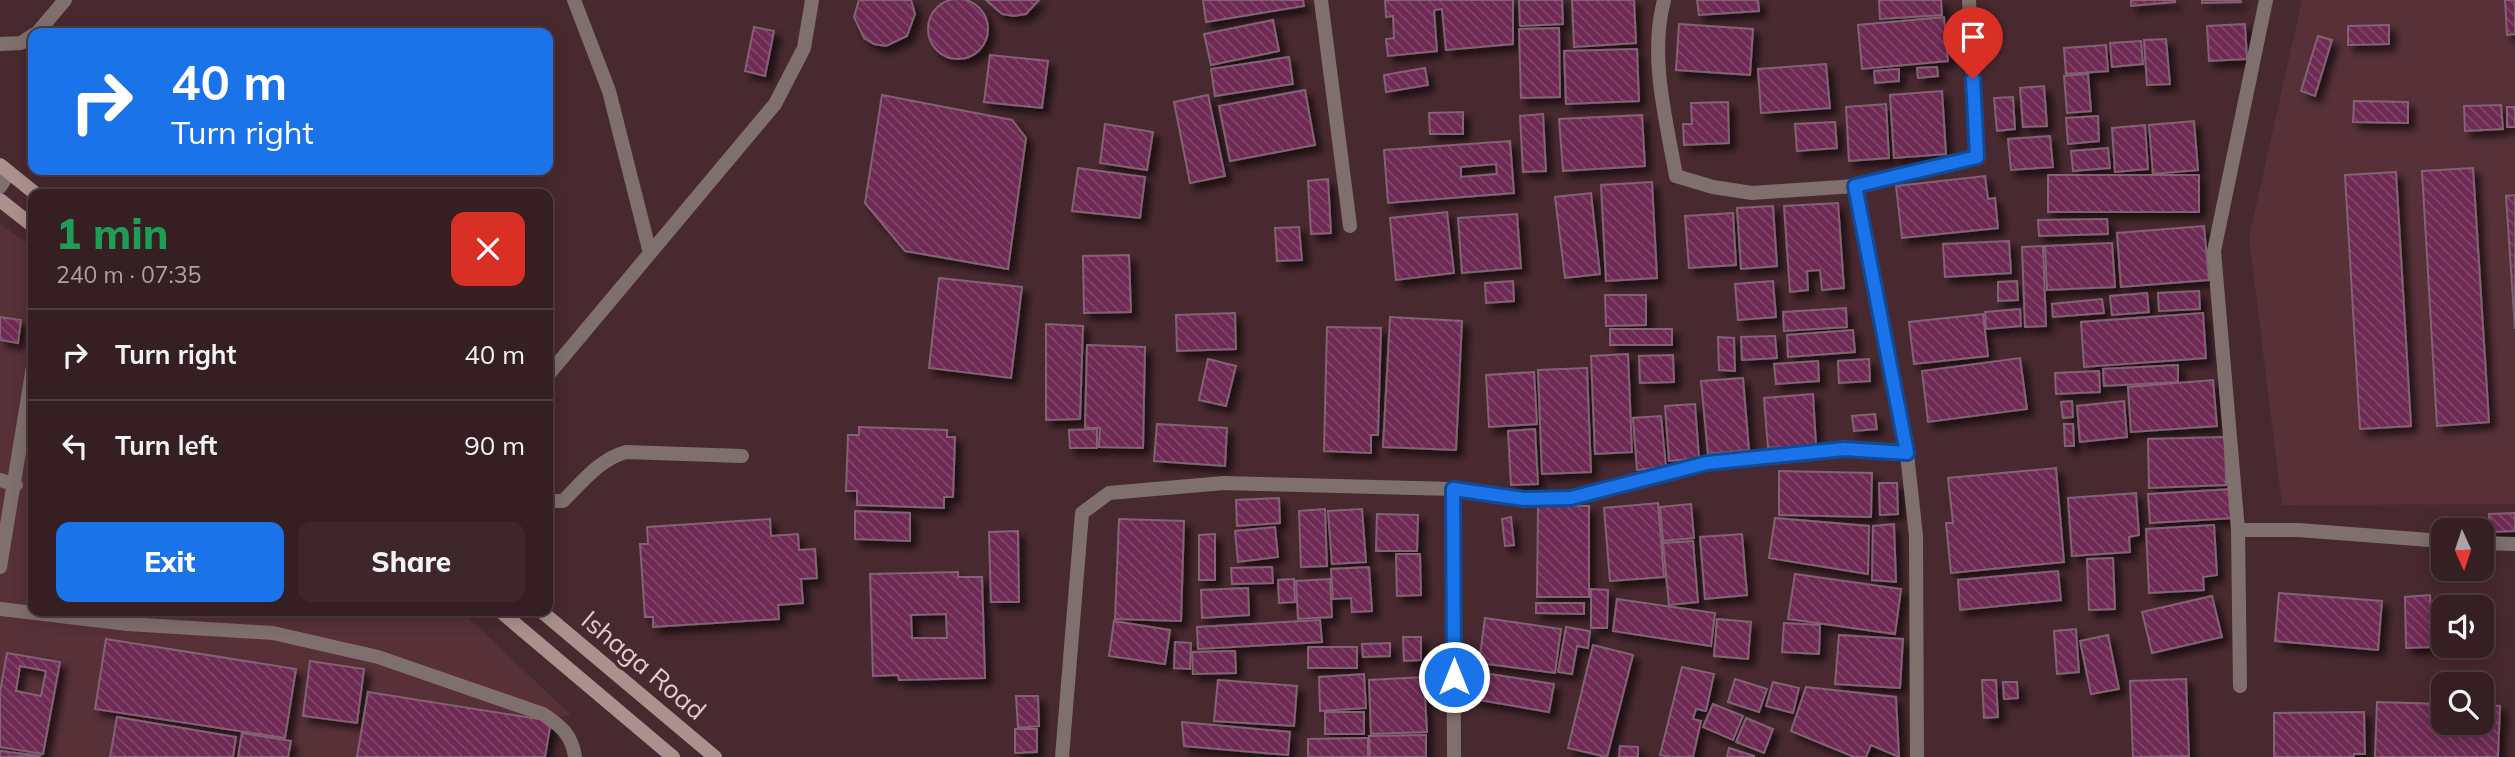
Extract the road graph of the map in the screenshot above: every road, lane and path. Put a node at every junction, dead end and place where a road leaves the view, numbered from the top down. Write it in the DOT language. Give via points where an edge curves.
graph roads {
  1 [pos="65,0"];
  2 [pos="574,0"];
  3 [pos="812,0"];
  4 [pos="1321,0"];
  5 [pos="1664,0"];
  6 [pos="1969,0"];
  7 [pos="2266,0"];
  8 [pos="40,28"];
  9 [pos="28,38"];
  10 [pos="0,44"];
  11 [pos="5,169"];
  12 [pos="1855,186"];
  13 [pos="0,187"];
  14 [pos="30,189"];
  15 [pos="0,200"];
  16 [pos="28,222"];
  17 [pos="1350,226"];
  18 [pos="650,253"];
  19 [pos="553,369"];
  20 [pos="28,402"];
  21 [pos="1907,453"];
  22 [pos="742,456"];
  23 [pos="0,480"];
  24 [pos="16,485"];
  25 [pos="1453,489"];
  26 [pos="553,501"];
  27 [pos="2238,530"];
  28 [pos="2431,540"];
  29 [pos="2494,543"];
  30 [pos="2515,544"];
  31 [pos="0,566"];
  32 [pos="0,609"];
  33 [pos="28,612"];
  34 [pos="60,616"];
  35 [pos="506,616"];
  36 [pos="547,616"];
  37 [pos="2240,686"];
  38 [pos="576,757"];
  39 [pos="673,757"];
  40 [pos="715,757"];
  41 [pos="1062,757"];
  42 [pos="1454,757"];
  43 [pos="1917,757"];
  1 -- 8 [label="street"];
  2 -- 18 [label="street" via="609,91"];
  3 -- 18 [label="street" via="804,48 775,104"];
  4 -- 17 [label="street"];
  5 -- 12 [label="street" via="1657,26 1659,79 1676,176 1752,193"];
  6 -- 12 [label="street" via="1977,157"];
  7 -- 27 [label="street" via="2214,251"];
  9 -- 10 [label="street"];
  11 -- 13 [label="street"];
  11 -- 14 [label="main road"];
  12 -- 21 [label="street"];
  15 -- 16 [label="main road"];
  18 -- 19 [label="street"];
  20 -- 24 [label="street"];
  21 -- 25 [label="street" via="1844,449 1707,463 1571,498 1524,499"];
  21 -- 43 [label="street" via="1916,536"];
  22 -- 26 [label="street" via="613,455 563,501"];
  23 -- 24 [label="street"];
  24 -- 31 [label="street"];
  25 -- 41 [label="street" via="1224,483 1109,493 1082,513"];
  25 -- 42 [label="street"];
  27 -- 28 [label="street"];
  27 -- 37 [label="street"];
  29 -- 30 [label="street"];
  32 -- 33 [label="street"];
  34 -- 38 [label="street" via="273,633 378,657 543,714 563,727"];
  35 -- 39 [label="main road, Ishaga Road"];
  36 -- 40 [label="main road, Ishaga Road"];
}
